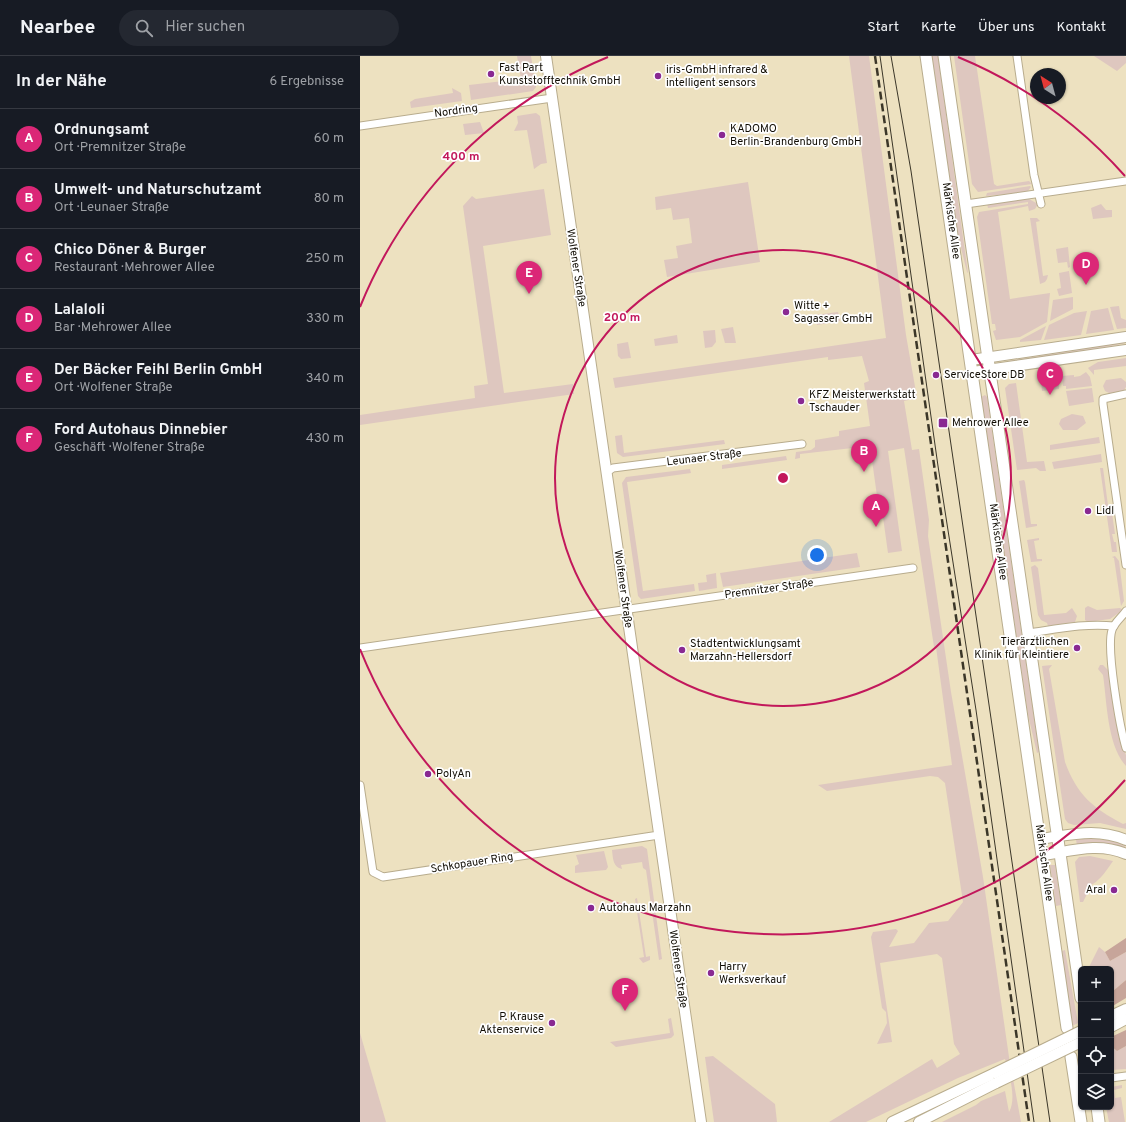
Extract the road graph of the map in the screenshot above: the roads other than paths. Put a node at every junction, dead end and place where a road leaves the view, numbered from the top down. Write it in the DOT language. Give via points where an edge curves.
graph roads {
  1 [pos="546,56"];
  2 [pos="926,56"];
  3 [pos="944,56"];
  4 [pos="1016,56"];
  5 [pos="552,98"];
  6 [pos="360,126"];
  7 [pos="1126,181"];
  8 [pos="1038,194"];
  9 [pos="966,204"];
  10 [pos="1041,204"];
  11 [pos="1126,337"];
  12 [pos="1126,350"];
  13 [pos="988,358"];
  14 [pos="972,360"];
  15 [pos="991,370"];
  16 [pos="973,372"];
  17 [pos="994,392"];
  18 [pos="976,394"];
  19 [pos="1126,394"];
  20 [pos="802,444"];
  21 [pos="607,472"];
  22 [pos="1126,566"];
  23 [pos="913,568"];
  24 [pos="626,610"];
  25 [pos="1126,610"];
  26 [pos="1114,626"];
  27 [pos="1029,633"];
  28 [pos="360,648"];
  29 [pos="1126,748"];
  30 [pos="360,785"];
  31 [pos="659,835"];
  32 [pos="1058,836"];
  33 [pos="1040,839"];
  34 [pos="1126,840"];
  35 [pos="1060,852"];
  36 [pos="1126,854"];
  37 [pos="1043,855"];
  38 [pos="1068,911"];
  39 [pos="1051,914"];
  40 [pos="1078,978"];
  41 [pos="1067,1028"];
  42 [pos="1078,1033"];
  43 [pos="1078,1043"];
  44 [pos="1071,1057"];
  45 [pos="1126,1076"];
  46 [pos="996,1078"];
  47 [pos="1114,1078"];
  48 [pos="1097,1110"];
  49 [pos="905,1116"];
  50 [pos="922,1120"];
  51 [pos="701,1122"];
  52 [pos="892,1122"];
  53 [pos="1081,1122"];
  54 [pos="1099,1122"];
  1 -- 5 [label="street, Wolfener Straße"];
  2 -- 14 [label="main road, Märkische Allee"];
  3 -- 9 [label="main road, Märkische Allee"];
  4 -- 8 [label="street"];
  5 -- 6 [label="street, Nordring"];
  5 -- 21 [label="street, Wolfener Straße"];
  7 -- 8 [label="street, Märkische Allee"];
  8 -- 9 [label="street, Märkische Allee"];
  8 -- 10 [label="street"];
  9 -- 13 [label="main road, Märkische Allee"];
  11 -- 13 [label="street"];
  12 -- 15 [label="street"];
  13 -- 14 [label="street"];
  13 -- 15 [label="main road, Märkische Allee"];
  14 -- 16 [label="main road, Märkische Allee"];
  15 -- 16 [label="street"];
  15 -- 17 [label="main road, Märkische Allee"];
  16 -- 18 [label="main road, Märkische Allee"];
  17 -- 18 [label="main road"];
  17 -- 27 [label="main road, Märkische Allee"];
  18 -- 33 [label="main road, Märkische Allee"];
  19 -- 22 [label="street" via="1103,399"];
  20 -- 21 [label="street, Leunaer Straße" via="614,468"];
  21 -- 24 [label="street, Wolfener Straße"];
  23 -- 24 [label="street, Premnitzer Straße"];
  24 -- 28 [label="street"];
  24 -- 31 [label="street, Wolfener Straße"];
  25 -- 26 [label="street"];
  26 -- 27 [label="street" via="1081,625"];
  26 -- 29 [label="street" via="1110,642 1120,724"];
  27 -- 32 [label="main road, Märkische Allee"];
  30 -- 31 [label="street, Schkopauer Ring" via="373,872 383,877"];
  31 -- 51 [label="street, Wolfener Straße"];
  32 -- 33 [label="street"];
  32 -- 34 [label="street" via="1100,832"];
  32 -- 35 [label="main road, Märkische Allee"];
  33 -- 37 [label="main road, Märkische Allee"];
  35 -- 36 [label="street" via="1098,847"];
  35 -- 37 [label="street"];
  35 -- 38 [label="main road, Märkische Allee"];
  37 -- 39 [label="main road, Märkische Allee"];
  38 -- 39 [label="main road"];
  38 -- 40 [label="main road, Märkische Allee"];
  39 -- 41 [label="main road, Märkische Allee"];
  42 -- 46 [label="street, bridge"];
  43 -- 46 [label="street, bridge"];
  44 -- 53 [label="main road"];
  45 -- 47 [label="street"];
  46 -- 49 [label="street"];
  46 -- 50 [label="street"];
  48 -- 54 [label="main road"];
  49 -- 50 [label="street"];
  49 -- 52 [label="street"];
}
